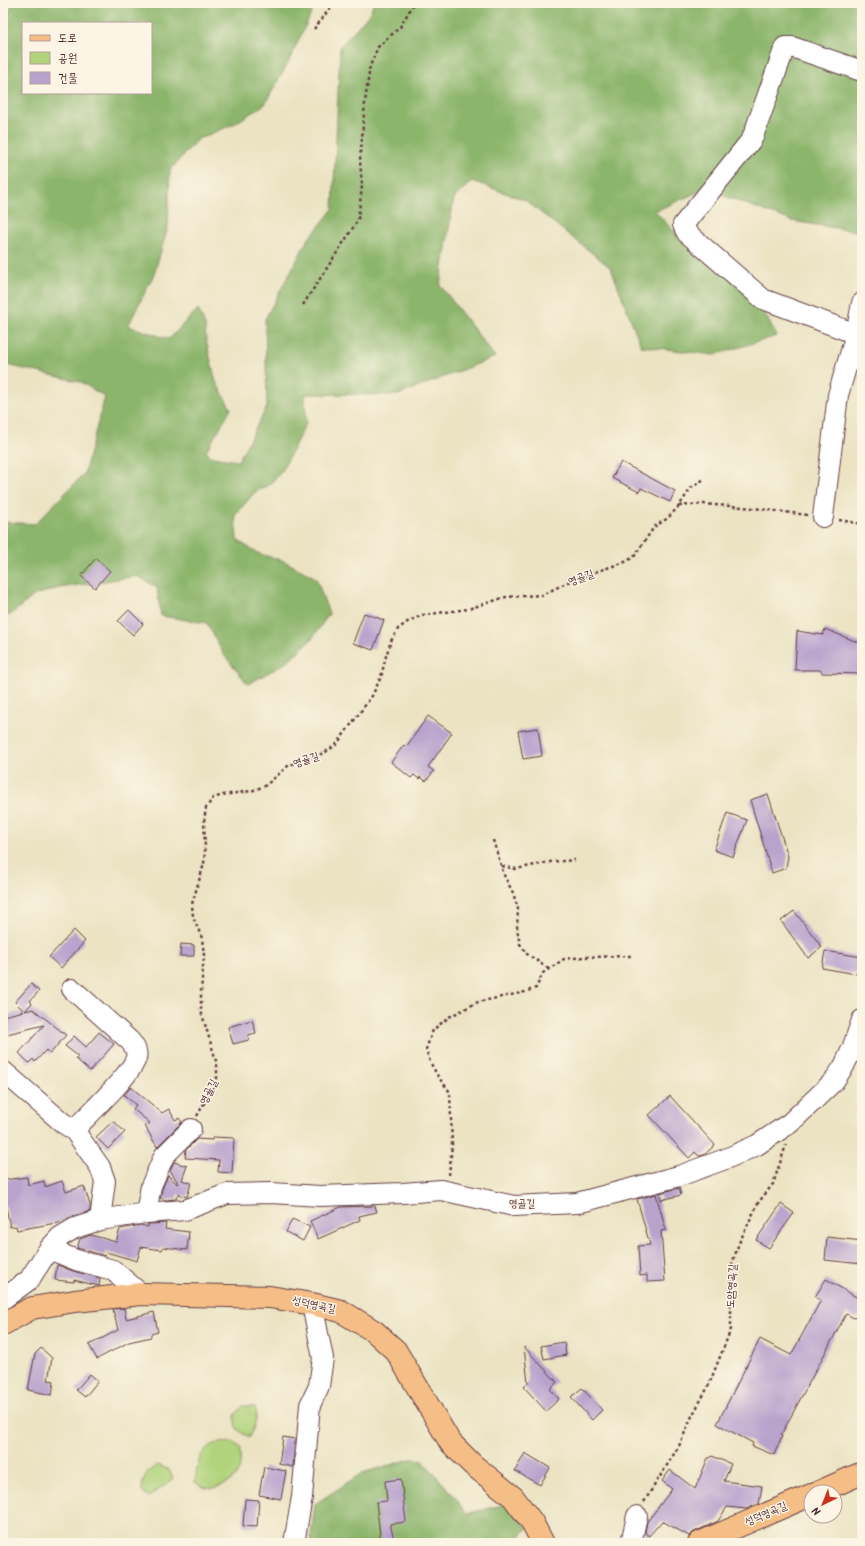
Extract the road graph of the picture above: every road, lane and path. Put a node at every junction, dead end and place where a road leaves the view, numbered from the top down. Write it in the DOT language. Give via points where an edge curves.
graph roads {
  1 [pos="334,3"];
  2 [pos="414,3"];
  3 [pos="314,29"];
  4 [pos="862,71"];
  5 [pos="862,303"];
  6 [pos="303,305"];
  7 [pos="856,334"];
  8 [pos="704,479"];
  9 [pos="679,506"];
  10 [pos="823,518"];
  11 [pos="862,524"];
  12 [pos="493,840"];
  13 [pos="575,860"];
  14 [pos="502,866"];
  15 [pos="632,956"];
  16 [pos="549,969"];
  17 [pos="72,989"];
  18 [pos="862,1020"];
  19 [pos="3,1070"];
  20 [pos="790,1123"];
  21 [pos="191,1129"];
  22 [pos="74,1130"];
  23 [pos="441,1190"];
  24 [pos="146,1213"];
  25 [pos="100,1220"];
  26 [pos="49,1248"];
  27 [pos="142,1294"];
  28 [pos="3,1299"];
  29 [pos="312,1304"];
  30 [pos="3,1324"];
  31 [pos="862,1473"];
  32 [pos="837,1484"];
  33 [pos="803,1498"];
  34 [pos="637,1516"];
  35 [pos="294,1543"];
  36 [pos="543,1543"];
  37 [pos="631,1543"];
  38 [pos="699,1543"];
  1 -- 3 [label="path"];
  2 -- 6 [label="path" via="400,27 378,47 370,66 360,160 362,186 358,220"];
  4 -- 7 [label="street" via="792,47 785,47 752,139 683,225 688,233 763,298"];
  5 -- 7 [label="street"];
  7 -- 10 [label="street" via="838,395"];
  8 -- 9 [label="path, 영골길" via="691,488"];
  9 -- 10 [label="path" via="704,504 753,508"];
  9 -- 21 [label="path, 영골길" via="668,518 654,526 634,557 625,562 574,579 542,595 506,597 468,609 423,615 409,620 398,629 391,641 382,678 372,696 336,745 324,754 288,766 265,786 213,798 206,808 204,864 192,904 193,917 202,938 204,955 201,1011 217,1064 217,1081"];
  10 -- 11 [label="path"];
  12 -- 14 [label="path"];
  13 -- 14 [label="path" via="516,869"];
  14 -- 16 [label="path" via="518,909 517,929 520,944 527,954"];
  15 -- 16 [label="path" via="564,958"];
  16 -- 23 [label="path" via="543,973 536,988 478,1002 449,1017 433,1030 426,1049 438,1078 450,1092 452,1145 449,1175"];
  17 -- 22 [label="street" via="130,1041 136,1049 137,1057 129,1071"];
  18 -- 20 [label="street" via="844,1066 834,1080"];
  19 -- 22 [label="street"];
  20 -- 23 [label="street, 영골길" via="757,1145 728,1158 679,1176 577,1203 514,1206"];
  20 -- 34 [label="path, 도암영곡길" via="784,1153 773,1184 758,1203 731,1267 731,1329 708,1387 679,1446"];
  21 -- 24 [label="street" via="164,1156 151,1186"];
  22 -- 25 [label="street" via="100,1167 105,1181"];
  23 -- 24 [label="street, 영골길" via="403,1194 320,1196 227,1194 185,1210"];
  24 -- 25 [label="street, 영골길"];
  25 -- 26 [label="street, 영골길" via="75,1228 60,1237"];
  26 -- 27 [label="street" via="76,1260 113,1270"];
  26 -- 28 [label="street, 영골길" via="29,1280"];
  27 -- 29 [label="main road, 성덕영곡길" via="270,1297"];
  27 -- 30 [label="main road, 성덕영곡길" via="32,1308"];
  29 -- 35 [label="street" via="323,1358 319,1386 310,1405 302,1497"];
  29 -- 36 [label="main road, 성덕영곡길" via="341,1311 374,1331 396,1351 450,1442 473,1465 513,1497 532,1522"];
  31 -- 32 [label="main road"];
  33 -- 38 [label="main road, 성덕영곡길"];
  34 -- 37 [label="street"];
}
